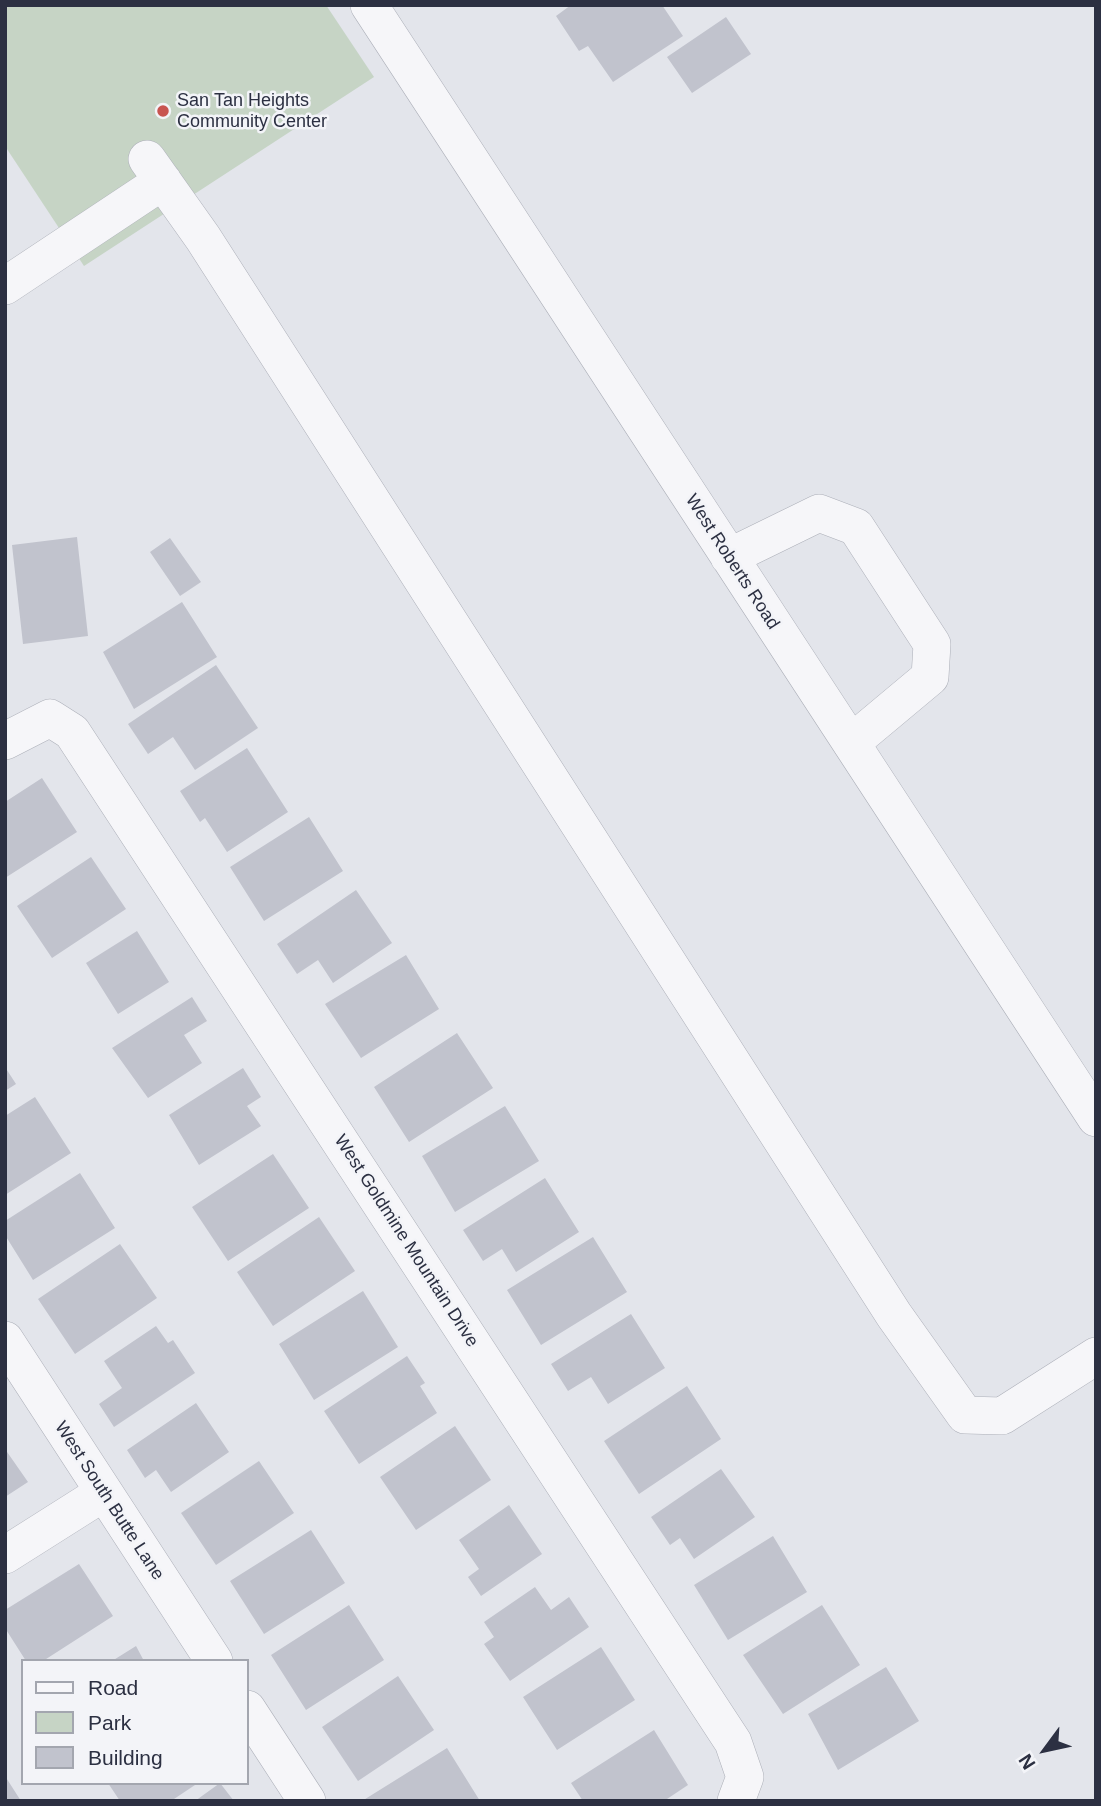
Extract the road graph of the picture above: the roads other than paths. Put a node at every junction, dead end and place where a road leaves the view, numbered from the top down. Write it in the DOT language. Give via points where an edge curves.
graph roads {
  1 [pos="369,5"];
  2 [pos="5,286"];
  3 [pos="729,557"];
  4 [pos="5,741"];
  5 [pos="851,743"];
  6 [pos="1096,1118"];
  7 [pos="5,1340"];
  8 [pos="1096,1356"];
  9 [pos="103,1493"];
  10 [pos="5,1555"];
  11 [pos="213,1659"];
  12 [pos="248,1711"];
  13 [pos="741,1789"];
  14 [pos="307,1801"];
  1 -- 3 [label="street, West Roberts Road"];
  2 -- 8 [label="street" via="155,170 894,1315 965,1415 1002,1416"];
  3 -- 5 [label="street, West Roberts Road"];
  3 -- 5 [label="street" via="819,513 856,527 863,537 932,644 930,677"];
  4 -- 13 [label="street, West Goldmine Mountain Drive" via="50,718 72,732 733,1742"];
  5 -- 6 [label="street, West Roberts Road"];
  7 -- 9 [label="street, West South Butte Lane"];
  9 -- 10 [label="street"];
  9 -- 11 [label="street, West South Butte Lane"];
  12 -- 14 [label="street"];
}
